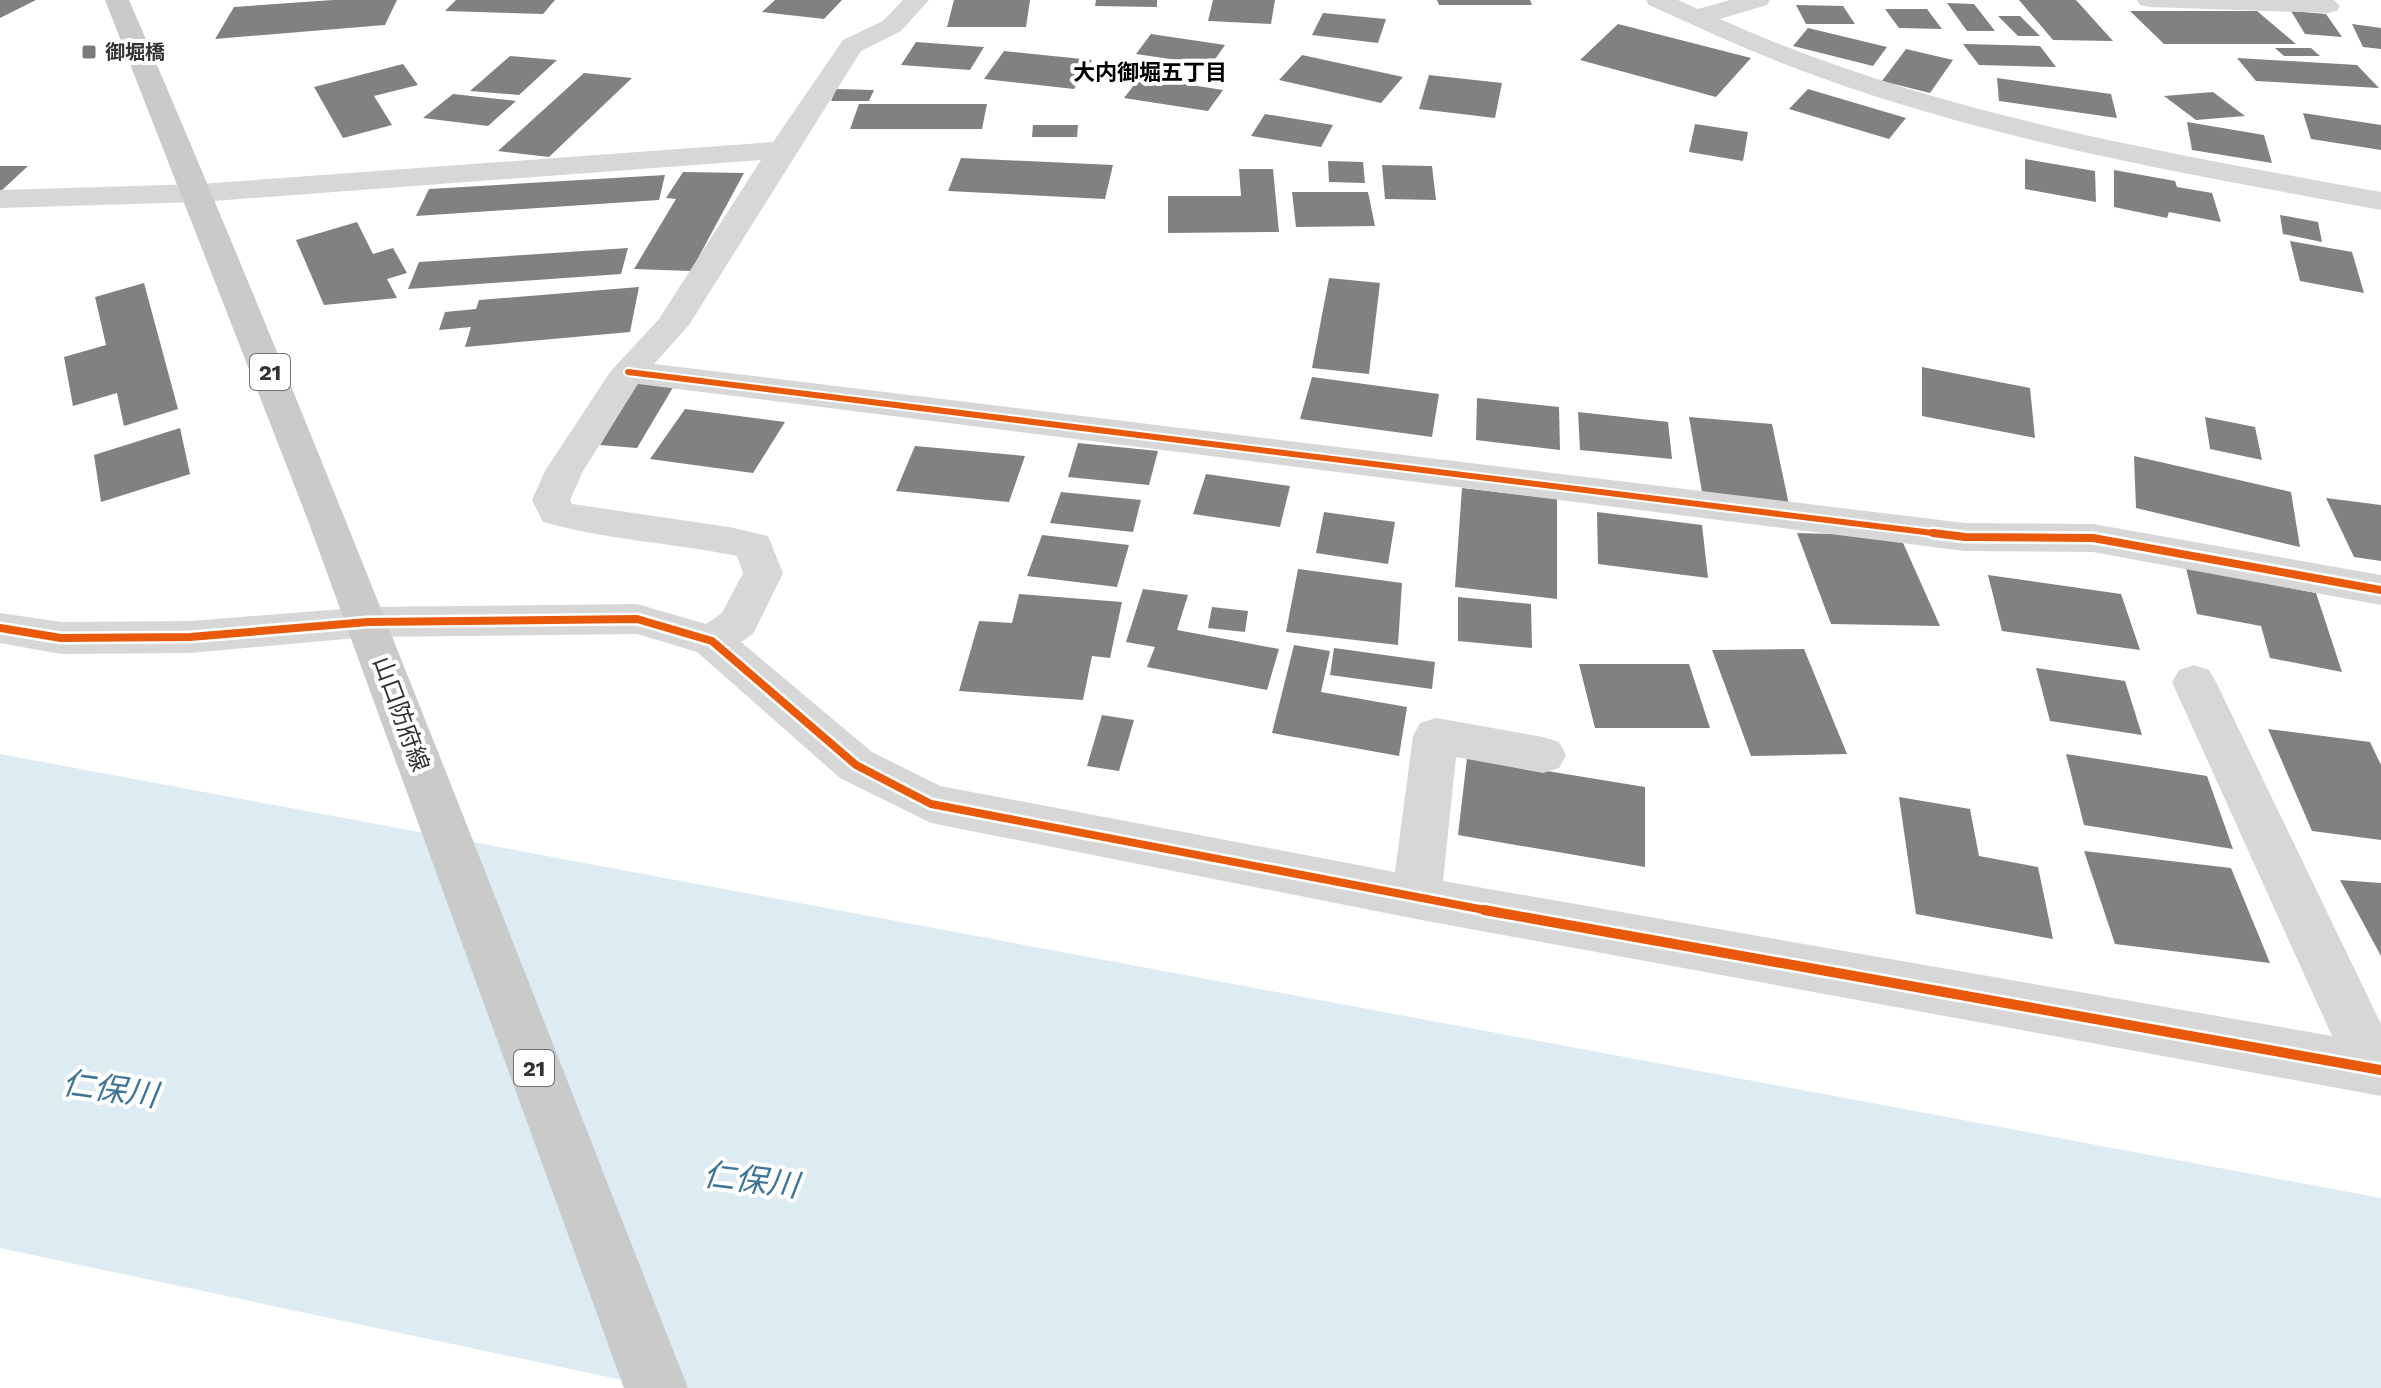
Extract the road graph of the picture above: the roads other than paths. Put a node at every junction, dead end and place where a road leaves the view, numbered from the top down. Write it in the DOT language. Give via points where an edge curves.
graph roads {
  1 [pos="117,0"];
  2 [pos="917,0"];
  3 [pos="1658,0"];
  4 [pos="1758,0"];
  5 [pos="2149,0"];
  6 [pos="2328,6"];
  7 [pos="1694,18"];
  8 [pos="782,150"];
  9 [pos="200,193"];
  10 [pos="0,199"];
  11 [pos="2381,201"];
  12 [pos="628,372"];
  13 [pos="2381,590"];
  14 [pos="368,622"];
  15 [pos="0,628"];
  16 [pos="712,641"];
  17 [pos="2194,682"];
  18 [pos="1543,755"];
  19 [pos="1416,898"];
  20 [pos="2377,1069"];
  21 [pos="656,1388"];
  1 -- 9 [label="main road, 山口防府線 / 21"];
  2 -- 8 [label="street" via="892,26 852,46"];
  3 -- 7 [label="street"];
  4 -- 7 [label="street"];
  5 -- 6 [label="street"];
  7 -- 11 [label="street" via="1824,71 1969,116 2163,161"];
  8 -- 9 [label="street"];
  8 -- 12 [label="street" via="672,325"];
  9 -- 10 [label="street"];
  9 -- 14 [label="main road, 山口防府線 / 21"];
  12 -- 13 [label="street" via="1965,537 2093,538"];
  12 -- 16 [label="street" via="551,500 557,513 593,523 754,546 763,573 738,623"];
  14 -- 15 [label="street" via="190,637 61,638"];
  14 -- 16 [label="street" via="637,619"];
  14 -- 21 [label="main road, 山口防府線 / 21"];
  16 -- 19 [label="street" via="856,765 931,804"];
  17 -- 20 [label="street"];
  18 -- 19 [label="street" via="1436,736"];
  19 -- 20 [label="street"];
}
